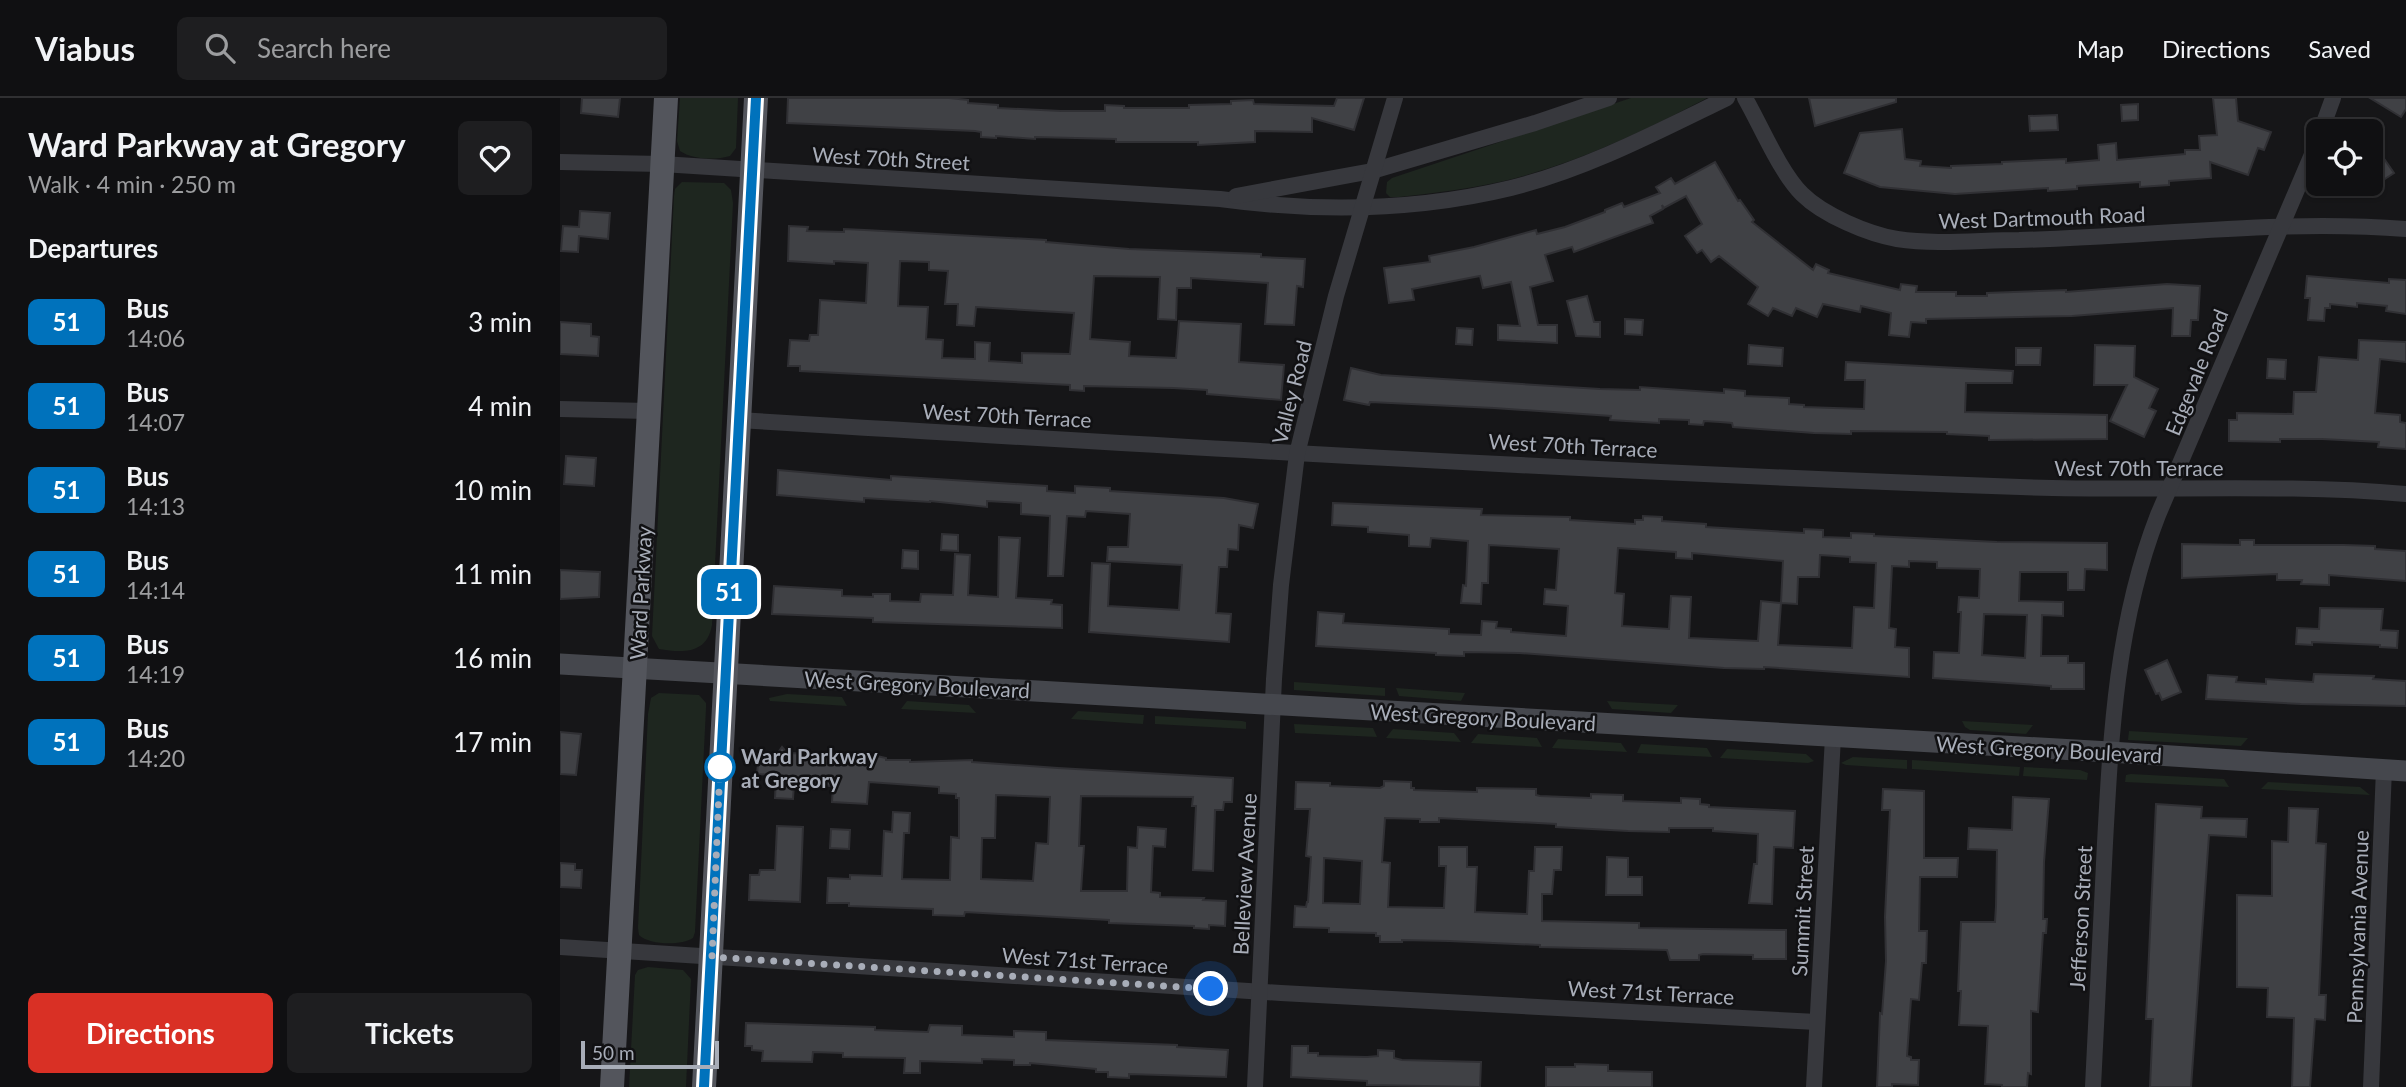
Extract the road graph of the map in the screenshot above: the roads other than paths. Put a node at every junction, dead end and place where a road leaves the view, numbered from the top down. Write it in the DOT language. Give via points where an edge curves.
graph roads {
  1 [pos="666,98"];
  2 [pos="756,98"];
  3 [pos="1395,98"];
  4 [pos="1609,98"];
  5 [pos="1727,98"];
  6 [pos="1745,98"];
  7 [pos="2333,98"];
  8 [pos="2325,119"];
  9 [pos="560,162"];
  10 [pos="662,164"];
  11 [pos="2306,169"];
  12 [pos="752,171"];
  13 [pos="1372,171"];
  14 [pos="1220,198"];
  15 [pos="1361,208"];
  16 [pos="2282,226"];
  17 [pos="2406,229"];
  18 [pos="560,408"];
  19 [pos="648,411"];
  20 [pos="738,420"];
  21 [pos="1297,454"];
  22 [pos="2171,488"];
  23 [pos="2406,494"];
  24 [pos="560,664"];
  25 [pos="636,667"];
  26 [pos="724,672"];
  27 [pos="1273,705"];
  28 [pos="1833,737"];
  29 [pos="2110,752"];
  30 [pos="2384,769"];
  31 [pos="2406,771"];
  32 [pos="560,947"];
  33 [pos="619,951"];
  34 [pos="712,957"];
  35 [pos="1260,992"];
  36 [pos="1817,1022"];
  37 [pos="612,1087"];
  38 [pos="704,1087"];
  39 [pos="1255,1087"];
  40 [pos="1814,1087"];
  41 [pos="2093,1087"];
  42 [pos="2371,1087"];
  1 -- 10 [label="main road, Ward Parkway"];
  2 -- 12 [label="main road"];
  3 -- 13 [label="street, Valley Road"];
  4 -- 13 [label="street, West 70th Street"];
  5 -- 15 [label="street, West 70th Street" via="1619,150 1512,188"];
  6 -- 16 [label="street, West Dartmouth Road" via="1801,194 1871,233 1933,242"];
  7 -- 8 [label="street"];
  9 -- 10 [label="street, West 70th Street"];
  10 -- 12 [label="street, West 70th Street"];
  10 -- 19 [label="main road, Ward Parkway"];
  11 -- 16 [label="street, Edgevale Road"];
  12 -- 14 [label="street, West 70th Street"];
  12 -- 20 [label="main road"];
  13 -- 14 [label="street, West 70th Street"];
  13 -- 15 [label="street, Valley Road"];
  14 -- 15 [label="street, West 70th Street" via="1293,207"];
  15 -- 21 [label="street, Valley Road"];
  16 -- 17 [label="street, West Dartmouth Road"];
  16 -- 22 [label="street, Edgevale Road"];
  18 -- 19 [label="street"];
  19 -- 25 [label="main road, Ward Parkway"];
  20 -- 21 [label="street, West 70th Terrace"];
  20 -- 26 [label="main road"];
  21 -- 22 [label="street, West 70th Terrace" via="2022,487"];
  21 -- 27 [label="street, Valley Road"];
  22 -- 23 [label="street, West 70th Terrace"];
  22 -- 29 [label="street, Edgevale Road" via="2142,556 2127,618"];
  24 -- 25 [label="main road, West Gregory Boulevard"];
  25 -- 26 [label="main road, West Gregory Boulevard"];
  25 -- 33 [label="main road, Ward Parkway"];
  26 -- 27 [label="main road, West Gregory Boulevard"];
  26 -- 34 [label="main road"];
  27 -- 28 [label="main road, West Gregory Boulevard"];
  27 -- 35 [label="street, Belleview Avenue"];
  28 -- 29 [label="main road, West Gregory Boulevard"];
  28 -- 36 [label="street, Summit Street"];
  29 -- 30 [label="main road, West Gregory Boulevard"];
  29 -- 41 [label="street, Jefferson Street"];
  30 -- 31 [label="main road, West Gregory Boulevard"];
  30 -- 42 [label="street, Pennsylvania Avenue"];
  32 -- 33 [label="street, West 71st Terrace"];
  33 -- 34 [label="street, West 71st Terrace"];
  33 -- 37 [label="main road, Ward Parkway"];
  34 -- 35 [label="street, West 71st Terrace"];
  34 -- 38 [label="main road"];
  35 -- 36 [label="street, West 71st Terrace"];
  35 -- 39 [label="street, Belleview Avenue"];
  36 -- 40 [label="street, Summit Street"];
}
